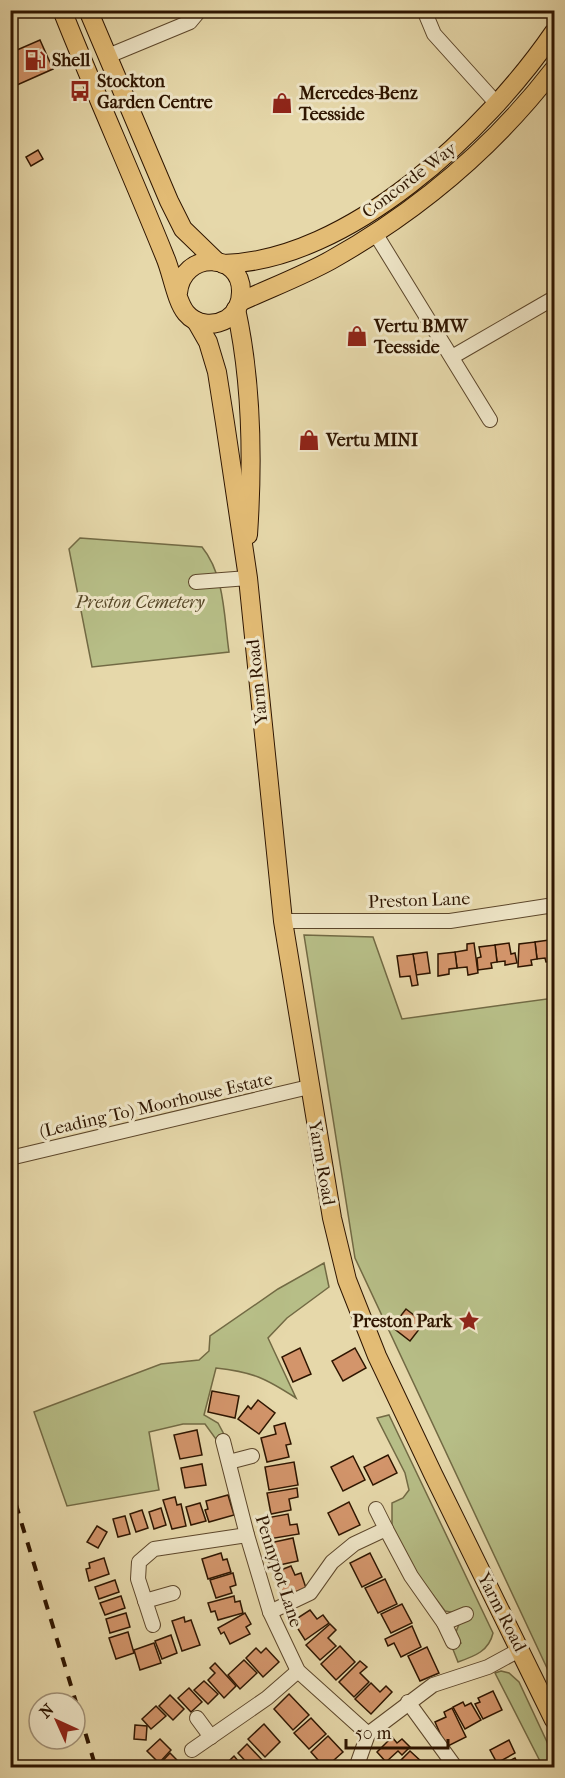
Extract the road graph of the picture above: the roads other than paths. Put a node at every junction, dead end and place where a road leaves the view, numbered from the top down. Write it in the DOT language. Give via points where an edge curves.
graph roads {
  1 [pos="62,10"];
  2 [pos="88,10"];
  3 [pos="200,10"];
  4 [pos="424,10"];
  5 [pos="555,32"];
  6 [pos="108,56"];
  7 [pos="555,69"];
  8 [pos="498,105"];
  9 [pos="375,233"];
  10 [pos="220,263"];
  11 [pos="178,293"];
  12 [pos="555,297"];
  13 [pos="238,306"];
  14 [pos="196,321"];
  15 [pos="452,357"];
  16 [pos="490,420"];
  17 [pos="247,570"];
  18 [pos="195,582"];
  19 [pos="555,905"];
  20 [pos="283,921"];
  21 [pos="309,1087"];
  22 [pos="10,1158"];
  23 [pos="223,1441"];
  24 [pos="252,1456"];
  25 [pos="229,1462"];
  26 [pos="376,1509"];
  27 [pos="386,1529"];
  28 [pos="247,1535"];
  29 [pos="173,1593"];
  30 [pos="146,1601"];
  31 [pos="270,1612"];
  32 [pos="466,1614"];
  33 [pos="444,1623"];
  34 [pos="153,1625"];
  35 [pos="453,1642"];
  36 [pos="521,1649"];
  37 [pos="298,1671"];
  38 [pos="408,1702"];
  39 [pos="197,1718"];
  40 [pos="555,1720"];
  41 [pos="368,1734"];
  42 [pos="211,1737"];
  43 [pos="192,1750"];
  44 [pos="356,1767"];
  45 [pos="456,1767"];
  1 -- 11 [label="main road"];
  2 -- 6 [label="main road"];
  3 -- 6 [label="street" via="190,22"];
  4 -- 8 [label="street" via="434,34"];
  5 -- 8 [label="main road, Concorde Way"];
  6 -- 10 [label="main road" via="183,229"];
  7 -- 9 [label="main road, Concorde Way" via="513,121 450,179"];
  8 -- 10 [label="main road, Concorde Way" via="436,163 364,214 316,242 282,255 244,263"];
  9 -- 13 [label="main road, Concorde Way" via="326,263"];
  9 -- 15 [label="street"];
  10 -- 11 [label="main road" via="201,262 193,266 182,278"];
  10 -- 13 [label="main road" via="238,279"];
  11 -- 14 [label="main road" via="182,307"];
  12 -- 15 [label="street"];
  13 -- 14 [label="main road" via="231,316 214,324"];
  13 -- 17 [label="main road" via="245,352 250,504"];
  14 -- 17 [label="main road" via="208,342 217,372"];
  15 -- 16 [label="street"];
  17 -- 18 [label="street"];
  17 -- 20 [label="main road, Yarm Road"];
  19 -- 20 [label="street, Preston Lane" via="450,921"];
  20 -- 21 [label="main road, Yarm Road"];
  21 -- 22 [label="street, (Leading To) Moorhouse Estate"];
  21 -- 36 [label="main road, Yarm Road" via="347,1280 377,1356"];
  23 -- 25 [label="street, Pennypot Lane"];
  24 -- 25 [label="street"];
  25 -- 28 [label="street, Pennypot Lane"];
  26 -- 27 [label="street"];
  27 -- 31 [label="street" via="354,1544 332,1562 310,1593"];
  27 -- 33 [label="street" via="411,1576"];
  28 -- 30 [label="street" via="154,1549 139,1562 138,1579"];
  28 -- 31 [label="street, Pennypot Lane"];
  29 -- 30 [label="street"];
  30 -- 34 [label="street"];
  31 -- 37 [label="street, Pennypot Lane"];
  32 -- 33 [label="street"];
  33 -- 35 [label="street"];
  36 -- 38 [label="street" via="488,1667 433,1685"];
  36 -- 40 [label="main road, Yarm Road"];
  37 -- 41 [label="street, Pennypot Lane"];
  37 -- 42 [label="street"];
  38 -- 41 [label="street"];
  38 -- 45 [label="street"];
  39 -- 42 [label="street"];
  41 -- 44 [label="street"];
  42 -- 43 [label="street"];
}
